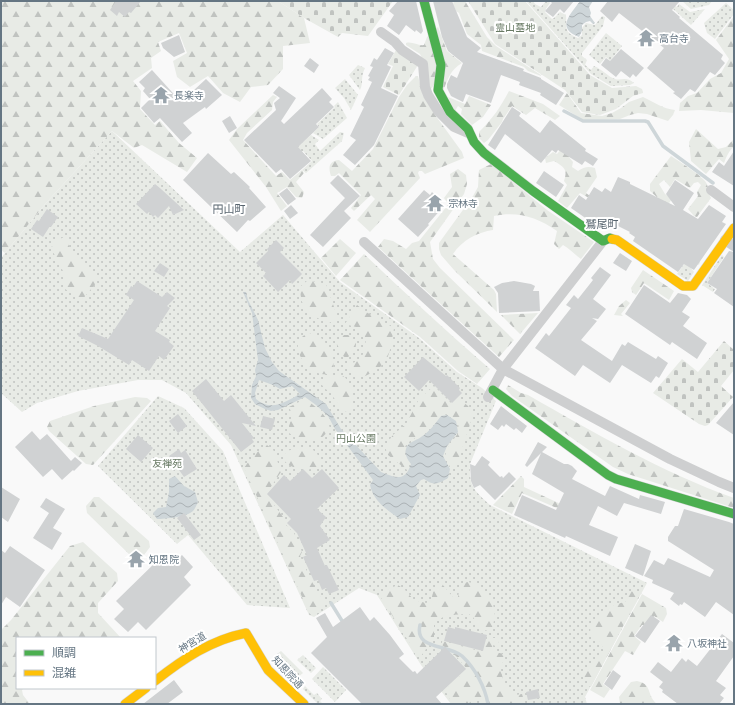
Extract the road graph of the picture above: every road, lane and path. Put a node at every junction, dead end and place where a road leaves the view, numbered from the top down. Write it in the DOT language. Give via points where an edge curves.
graph roads {
  1 [pos="424,1"];
  2 [pos="381,32"];
  3 [pos="471,135"];
  4 [pos="711,190"];
  5 [pos="734,207"];
  6 [pos="734,228"];
  7 [pos="726,240"];
  8 [pos="603,241"];
  9 [pos="364,242"];
  10 [pos="734,246"];
  11 [pos="503,369"];
  12 [pos="490,394"];
  13 [pos="734,488"];
  14 [pos="734,514"];
  15 [pos="246,633"];
  16 [pos="156,680"];
  17 [pos="145,689"];
  18 [pos="125,704"];
  19 [pos="304,704"];
  1 -- 3 [label="street" via="441,65 438,90 450,112"];
  2 -- 3 [label="street" via="423,64 425,87 438,111 454,127"];
  3 -- 8 [label="street" via="484,154"];
  4 -- 5 [label="street"];
  6 -- 7 [label="street"];
  7 -- 8 [label="street" via="693,286 688,287 617,240 610,238"];
  7 -- 10 [label="street"];
  8 -- 11 [label="street"];
  9 -- 11 [label="street"];
  11 -- 12 [label="street"];
  11 -- 13 [label="street" via="670,459"];
  12 -- 14 [label="street" via="616,479"];
  15 -- 16 [label="street, 神宮道" via="206,645"];
  15 -- 19 [label="street, 知恩院通" via="268,670"];
  17 -- 18 [label="street"];
}
